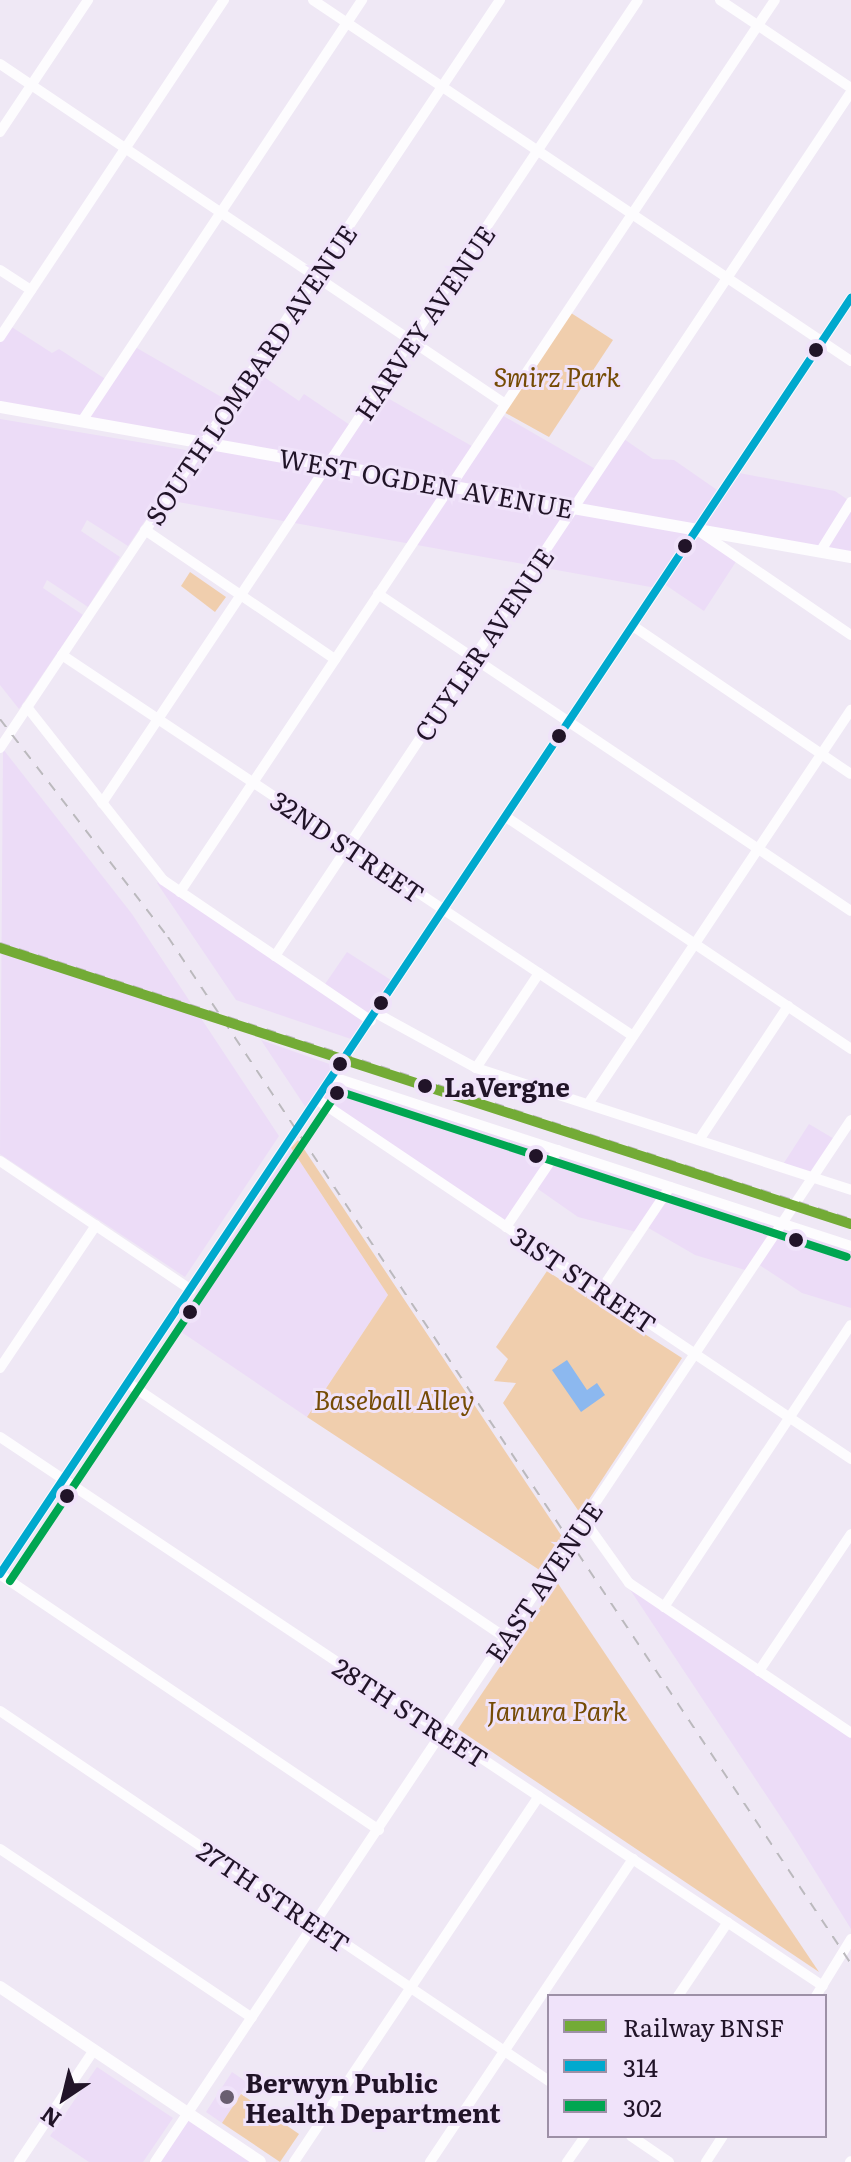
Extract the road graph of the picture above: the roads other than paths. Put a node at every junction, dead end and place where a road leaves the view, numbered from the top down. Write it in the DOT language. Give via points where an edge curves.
graph roads {
  1 [pos="88,0"];
  2 [pos="224,0"];
  3 [pos="313,0"];
  4 [pos="362,0"];
  5 [pos="500,0"];
  6 [pos="638,0"];
  7 [pos="720,0"];
  8 [pos="775,0"];
  9 [pos="347,23"];
  10 [pos="758,25"];
  11 [pos="0,64"];
  12 [pos="31,85"];
  13 [pos="442,86"];
  14 [pos="851,90"];
  15 [pos="0,132"];
  16 [pos="126,148"];
  17 [pos="537,151"];
  18 [pos="221,212"];
  19 [pos="632,214"];
  20 [pos="0,270"];
  21 [pos="315,276"];
  22 [pos="727,278"];
  23 [pos="31,290"];
  24 [pos="851,298"];
  25 [pos="0,337"];
  26 [pos="412,340"];
  27 [pos="822,342"];
  28 [pos="851,361"];
  29 [pos="504,403"];
  30 [pos="0,407"];
  31 [pos="82,421"];
  32 [pos="204,443"];
  33 [pos="328,466"];
  34 [pos="450,486"];
  35 [pos="851,502"];
  36 [pos="573,508"];
  37 [pos="145,530"];
  38 [pos="697,530"];
  39 [pos="820,552"];
  40 [pos="851,557"];
  41 [pos="378,594"];
  42 [pos="241,596"];
  43 [pos="633,626"];
  44 [pos="851,635"];
  45 [pos="62,655"];
  46 [pos="474,658"];
  47 [pos="335,659"];
  48 [pos="27,707"];
  49 [pos="851,710"];
  50 [pos="158,719"];
  51 [pos="569,722"];
  52 [pos="0,748"];
  53 [pos="821,754"];
  54 [pos="851,774"];
  55 [pos="253,783"];
  56 [pos="102,803"];
  57 [pos="506,817"];
  58 [pos="348,846"];
  59 [pos="758,849"];
  60 [pos="180,892"];
  61 [pos="444,910"];
  62 [pos="851,911"];
  63 [pos="695,944"];
  64 [pos="275,956"];
  65 [pos="539,973"];
  66 [pos="788,1006"];
  67 [pos="373,1017"];
  68 [pos="633,1036"];
  69 [pos="851,1049"];
  70 [pos="476,1068"];
  71 [pos="333,1077"];
  72 [pos="318,1100"];
  73 [pos="588,1104"];
  74 [pos="851,1120"];
  75 [pos="699,1140"];
  76 [pos="558,1150"];
  77 [pos="0,1161"];
  78 [pos="813,1177"];
  79 [pos="670,1187"];
  80 [pos="851,1190"];
  81 [pos="783,1223"];
  82 [pos="96,1225"];
  83 [pos="506,1227"];
  84 [pos="851,1246"];
  85 [pos="191,1290"];
  86 [pos="601,1290"];
  87 [pos="851,1325"];
  88 [pos="695,1354"];
  89 [pos="0,1368"];
  90 [pos="128,1383"];
  91 [pos="790,1418"];
  92 [pos="0,1437"];
  93 [pos="851,1459"];
  94 [pos="64,1479"];
  95 [pos="584,1520"];
  96 [pos="851,1534"];
  97 [pos="0,1574"];
  98 [pos="664,1607"];
  99 [pos="506,1638"];
  100 [pos="759,1671"];
  101 [pos="0,1711"];
  102 [pos="444,1732"];
  103 [pos="851,1733"];
  104 [pos="539,1796"];
  105 [pos="379,1830"];
  106 [pos="0,1849"];
  107 [pos="633,1859"];
  108 [pos="728,1922"];
  109 [pos="315,1924"];
  110 [pos="851,1939"];
  111 [pos="851,1951"];
  112 [pos="831,1974"];
  113 [pos="823,1986"];
  114 [pos="0,1987"];
  115 [pos="411,1988"];
  116 [pos="679,1994"];
  117 [pos="817,1994"];
  118 [pos="252,2018"];
  119 [pos="94,2050"];
  120 [pos="505,2051"];
  121 [pos="547,2080"];
  122 [pos="188,2114"];
  123 [pos="584,2138"];
  124 [pos="634,2138"];
  125 [pos="722,2138"];
  126 [pos="19,2162"];
  127 [pos="155,2162"];
  128 [pos="260,2162"];
  129 [pos="294,2162"];
  130 [pos="430,2162"];
  131 [pos="567,2162"];
  132 [pos="669,2162"];
  133 [pos="706,2162"];
  1 -- 12 [label="street"];
  2 -- 16 [label="street"];
  3 -- 9 [label="street"];
  4 -- 9 [label="street"];
  5 -- 13 [label="street, SOUTH LOMBARD AVENUE"];
  6 -- 17 [label="street, HARVEY AVENUE"];
  7 -- 10 [label="street"];
  8 -- 10 [label="street"];
  9 -- 13 [label="street"];
  9 -- 18 [label="street"];
  10 -- 14 [label="street"];
  10 -- 19 [label="street"];
  11 -- 12 [label="street"];
  12 -- 15 [label="street"];
  12 -- 16 [label="street"];
  13 -- 17 [label="street"];
  13 -- 21 [label="street, SOUTH LOMBARD AVENUE"];
  14 -- 22 [label="street, CUYLER AVENUE"];
  16 -- 18 [label="street"];
  16 -- 23 [label="street"];
  17 -- 19 [label="street"];
  17 -- 26 [label="street, HARVEY AVENUE"];
  18 -- 21 [label="street"];
  18 -- 31 [label="street"];
  19 -- 22 [label="street"];
  19 -- 29 [label="street"];
  20 -- 23 [label="street"];
  21 -- 26 [label="street"];
  21 -- 32 [label="street, SOUTH LOMBARD AVENUE"];
  22 -- 27 [label="street"];
  22 -- 36 [label="street, CUYLER AVENUE"];
  23 -- 25 [label="street"];
  24 -- 27 [label="street"];
  26 -- 29 [label="street"];
  26 -- 33 [label="street, HARVEY AVENUE"];
  27 -- 28 [label="street"];
  27 -- 38 [label="street"];
  29 -- 34 [label="street"];
  30 -- 31 [label="main road, WEST OGDEN AVENUE"];
  31 -- 32 [label="main road, WEST OGDEN AVENUE"];
  32 -- 33 [label="main road, WEST OGDEN AVENUE"];
  32 -- 37 [label="street, SOUTH LOMBARD AVENUE"];
  33 -- 34 [label="main road, WEST OGDEN AVENUE"];
  33 -- 42 [label="street, HARVEY AVENUE"];
  34 -- 36 [label="main road, WEST OGDEN AVENUE"];
  34 -- 41 [label="street"];
  35 -- 39 [label="street"];
  36 -- 38 [label="main road, WEST OGDEN AVENUE"];
  36 -- 46 [label="street, CUYLER AVENUE"];
  37 -- 42 [label="street"];
  37 -- 45 [label="street, SOUTH LOMBARD AVENUE"];
  38 -- 39 [label="main road, WEST OGDEN AVENUE"];
  38 -- 43 [label="street"];
  38 -- 44 [label="street"];
  39 -- 40 [label="main road, WEST OGDEN AVENUE"];
  41 -- 46 [label="street"];
  41 -- 47 [label="street"];
  42 -- 47 [label="street"];
  42 -- 50 [label="street, HARVEY AVENUE"];
  43 -- 51 [label="street"];
  43 -- 53 [label="street"];
  45 -- 48 [label="street, SOUTH LOMBARD AVENUE"];
  45 -- 50 [label="street, 32ND STREET"];
  46 -- 51 [label="street"];
  46 -- 58 [label="street, CUYLER AVENUE"];
  47 -- 55 [label="street"];
  48 -- 52 [label="street, SOUTH LOMBARD AVENUE"];
  48 -- 56 [label="street"];
  49 -- 53 [label="street"];
  50 -- 55 [label="street, 32ND STREET"];
  50 -- 56 [label="street, HARVEY AVENUE"];
  51 -- 57 [label="street"];
  51 -- 59 [label="street"];
  53 -- 54 [label="street"];
  53 -- 59 [label="street"];
  55 -- 58 [label="street, 32ND STREET"];
  55 -- 60 [label="street"];
  56 -- 60 [label="street" via="163,880"];
  57 -- 61 [label="street"];
  57 -- 63 [label="street"];
  58 -- 61 [label="street, 32ND STREET"];
  58 -- 64 [label="street, CUYLER AVENUE"];
  59 -- 62 [label="street"];
  59 -- 63 [label="street"];
  60 -- 64 [label="street"];
  61 -- 65 [label="street, 32ND STREET"];
  61 -- 67 [label="street"];
  63 -- 66 [label="street"];
  63 -- 68 [label="street"];
  64 -- 67 [label="street"];
  65 -- 68 [label="street, 32ND STREET"];
  65 -- 70 [label="street"];
  66 -- 69 [label="street"];
  66 -- 75 [label="street"];
  67 -- 70 [label="street"];
  67 -- 71 [label="street"];
  68 -- 73 [label="street"];
  70 -- 73 [label="street"];
  71 -- 72 [label="street"];
  71 -- 76 [label="street"];
  72 -- 83 [label="street, 31ST STREET"];
  72 -- 85 [label="street"];
  73 -- 75 [label="street"];
  74 -- 78 [label="street, EAST AVENUE"];
  75 -- 78 [label="street"];
  76 -- 79 [label="street"];
  76 -- 83 [label="street"];
  77 -- 82 [label="street"];
  78 -- 80 [label="street"];
  78 -- 81 [label="street, EAST AVENUE"];
  79 -- 81 [label="street"];
  79 -- 86 [label="street"];
  81 -- 84 [label="street"];
  81 -- 88 [label="street, EAST AVENUE"];
  82 -- 85 [label="street"];
  82 -- 89 [label="street"];
  83 -- 86 [label="street, 31ST STREET"];
  85 -- 90 [label="street"];
  86 -- 88 [label="street, 31ST STREET"];
  87 -- 91 [label="street"];
  88 -- 91 [label="street, 31ST STREET"];
  88 -- 95 [label="street, EAST AVENUE"];
  90 -- 94 [label="street"];
  90 -- 99 [label="street"];
  91 -- 93 [label="street, 31ST STREET"];
  91 -- 98 [label="street"];
  92 -- 94 [label="street, 28TH STREET"];
  94 -- 97 [label="street"];
  94 -- 102 [label="street, 28TH STREET"];
  95 -- 98 [label="street" via="629,1583"];
  95 -- 99 [label="street, EAST AVENUE"];
  96 -- 100 [label="street"];
  97 -- 105 [label="street"];
  98 -- 100 [label="street"];
  99 -- 102 [label="street, EAST AVENUE"];
  100 -- 103 [label="street"];
  101 -- 109 [label="street, 27TH STREET"];
  102 -- 104 [label="street, 28TH STREET"];
  102 -- 105 [label="street, EAST AVENUE"];
  104 -- 107 [label="street, 28TH STREET"];
  104 -- 115 [label="street"];
  105 -- 109 [label="street, EAST AVENUE"];
  106 -- 118 [label="street"];
  107 -- 108 [label="street, 28TH STREET"];
  107 -- 120 [label="street"];
  108 -- 113 [label="street, 28TH STREET"];
  108 -- 116 [label="street"];
  109 -- 115 [label="street, 27TH STREET"];
  109 -- 118 [label="street, EAST AVENUE"];
  110 -- 112 [label="street"];
  111 -- 112 [label="street"];
  112 -- 113 [label="street"];
  113 -- 117 [label="street"];
  114 -- 119 [label="main road"];
  115 -- 120 [label="street, 27TH STREET"];
  115 -- 129 [label="street"];
  118 -- 122 [label="street, EAST AVENUE"];
  119 -- 122 [label="main road"];
  119 -- 126 [label="street"];
  120 -- 121 [label="street, 27TH STREET"];
  120 -- 130 [label="street"];
  122 -- 127 [label="street, EAST AVENUE"];
  122 -- 128 [label="main road"];
  123 -- 131 [label="street"];
  124 -- 132 [label="street"];
  125 -- 133 [label="street"];
}
